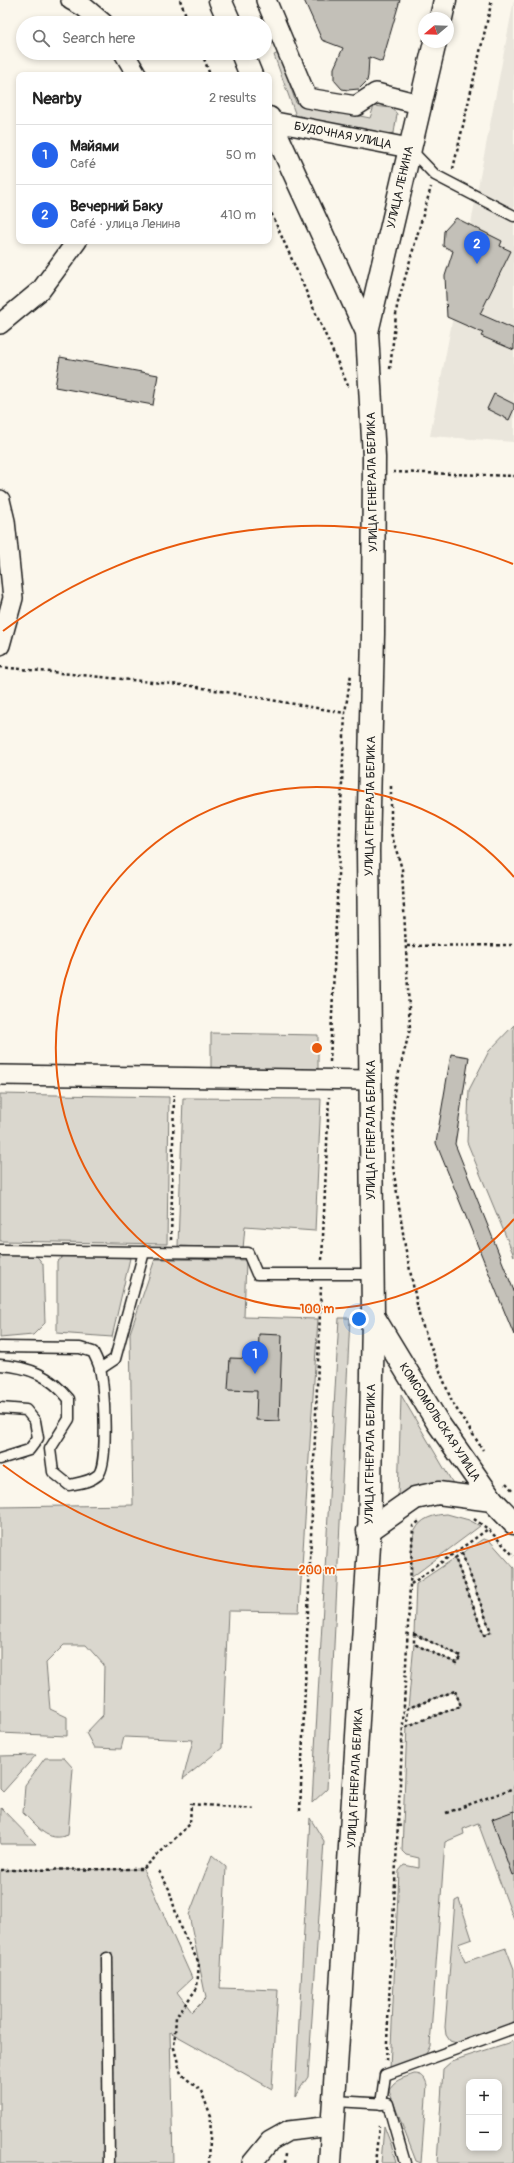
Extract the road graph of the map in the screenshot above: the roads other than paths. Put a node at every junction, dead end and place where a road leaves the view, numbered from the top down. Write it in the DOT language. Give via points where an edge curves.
graph roads {
  1 [pos="71,0"];
  2 [pos="220,0"];
  3 [pos="266,0"];
  4 [pos="445,0"];
  5 [pos="442,12"];
  6 [pos="94,16"];
  7 [pos="227,16"];
  8 [pos="433,48"];
  9 [pos="128,60"];
  10 [pos="245,60"];
  11 [pos="135,72"];
  12 [pos="250,72"];
  13 [pos="419,104"];
  14 [pos="272,119"];
  15 [pos="272,123"];
  16 [pos="409,148"];
  17 [pos="514,216"];
  18 [pos="75,244"];
  19 [pos="0,324"];
  20 [pos="367,332"];
  21 [pos="0,500"];
  22 [pos="0,645"];
  23 [pos="0,1075"];
  24 [pos="371,1080"];
  25 [pos="0,1250"];
  26 [pos="144,1252"];
  27 [pos="372,1274"];
  28 [pos="373,1316"];
  29 [pos="0,1347"];
  30 [pos="0,1365"];
  31 [pos="100,1368"];
  32 [pos="0,1408"];
  33 [pos="0,1459"];
  34 [pos="492,1500"];
  35 [pos="514,1523"];
  36 [pos="368,1531"];
  37 [pos="107,1958"];
  38 [pos="514,2028"];
  39 [pos="335,2101"];
  40 [pos="381,2104"];
  41 [pos="332,2126"];
  42 [pos="109,2163"];
  43 [pos="252,2163"];
  44 [pos="330,2163"];
  45 [pos="405,2163"];
  1 -- 6 [label="street"];
  2 -- 7 [label="main road"];
  3 -- 13 [label="street" via="307,98 356,106 376,93"];
  4 -- 5 [label="main road"];
  8 -- 13 [label="main road, УЛИЦА ЛЕНИНА"];
  9 -- 11 [label="street"];
  10 -- 12 [label="main road"];
  13 -- 16 [label="main road, УЛИЦА ЛЕНИНА"];
  14 -- 16 [label="street, БУДОЧНАЯ УЛИЦА"];
  15 -- 20 [label="main road, УЛИЦА ГЕНЕРАЛА БЕЛИКА"];
  16 -- 17 [label="lane, БУДОЧНАЯ УЛИЦА" via="435,175"];
  16 -- 20 [label="main road, УЛИЦА ЛЕНИНА"];
  18 -- 19 [label="street" via="41,290"];
  20 -- 24 [label="main road, УЛИЦА ГЕНЕРАЛА БЕЛИКА" via="374,457 368,851"];
  21 -- 22 [label="street" via="5,521 13,598"];
  23 -- 24 [label="street"];
  24 -- 27 [label="main road, УЛИЦА ГЕНЕРАЛА БЕЛИКА"];
  25 -- 26 [label="lane"];
  26 -- 27 [label="lane" via="248,1253 257,1274"];
  26 -- 31 [label="lane" via="115,1359"];
  27 -- 28 [label="main road, УЛИЦА ГЕНЕРАЛА БЕЛИКА"];
  28 -- 34 [label="main road, КОМСОМОЛЬСКАЯ УЛИЦА" via="438,1423"];
  28 -- 36 [label="main road, УЛИЦА ГЕНЕРАЛА БЕЛИКА"];
  29 -- 31 [label="lane" via="80,1348 94,1352"];
  30 -- 31 [label="lane" via="39,1373 58,1385 70,1399 69,1419 50,1449 53,1472 69,1484 84,1483 98,1474 104,1462"];
  32 -- 33 [label="lane" via="26,1410 34,1421 38,1438 29,1450"];
  34 -- 35 [label="main road, КОМСОМОЛЬСКАЯ УЛИЦА"];
  34 -- 36 [label="main road" via="438,1493 415,1498"];
  36 -- 39 [label="main road, УЛИЦА ГЕНЕРАЛА БЕЛИКА"];
  37 -- 42 [label="lane"];
  38 -- 40 [label="lane" via="385,2075"];
  39 -- 40 [label="lane"];
  39 -- 41 [label="main road, УЛИЦА ГЕНЕРАЛА БЕЛИКА"];
  40 -- 45 [label="lane" via="388,2104"];
  41 -- 43 [label="street" via="288,2131 270,2141"];
  41 -- 44 [label="main road, УЛИЦА ГЕНЕРАЛА БЕЛИКА"];
}
